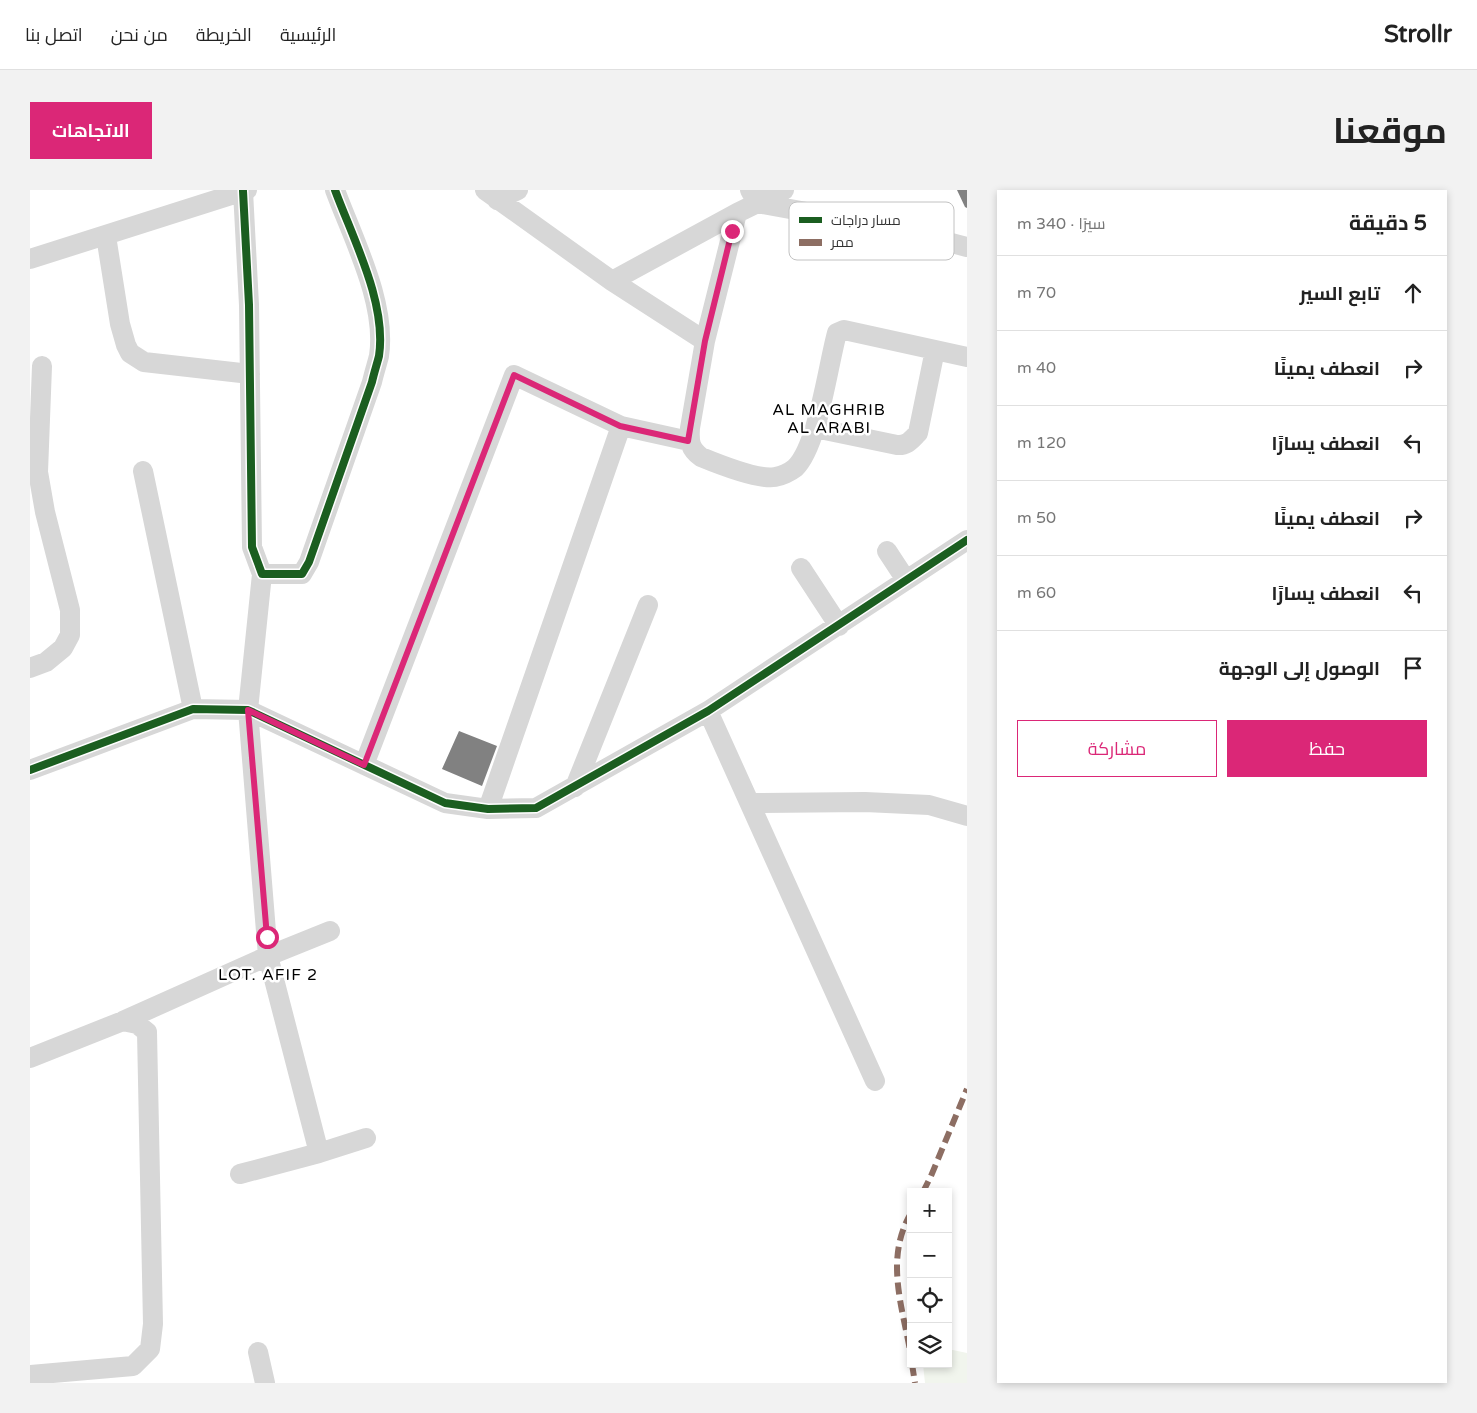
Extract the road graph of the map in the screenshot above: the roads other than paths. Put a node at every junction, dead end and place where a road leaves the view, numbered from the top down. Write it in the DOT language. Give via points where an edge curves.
graph roads {
  1 [pos="335,190"];
  2 [pos="518,190"];
  3 [pos="784,190"];
  4 [pos="245,191"];
  5 [pos="491,195"];
  6 [pos="753,197"];
  7 [pos="789,205"];
  8 [pos="736,213"];
  9 [pos="106,236"];
  10 [pos="954,243"];
  11 [pos="967,246"];
  12 [pos="30,259"];
  13 [pos="612,281"];
  14 [pos="705,341"];
  15 [pos="935,350"];
  16 [pos="967,357"];
  17 [pos="42,366"];
  18 [pos="250,374"];
  19 [pos="620,426"];
  20 [pos="815,428"];
  21 [pos="688,441"];
  22 [pos="143,471"];
  23 [pos="967,540"];
  24 [pos="886,551"];
  25 [pos="801,568"];
  26 [pos="262,574"];
  27 [pos="906,580"];
  28 [pos="648,604"];
  29 [pos="838,626"];
  30 [pos="30,668"];
  31 [pos="193,709"];
  32 [pos="248,710"];
  33 [pos="708,710"];
  34 [pos="364,765"];
  35 [pos="30,770"];
  36 [pos="575,787"];
  37 [pos="750,804"];
  38 [pos="488,809"];
  39 [pos="965,818"];
  40 [pos="330,931"];
  41 [pos="268,956"];
  42 [pos="123,1021"];
  43 [pos="30,1058"];
  44 [pos="875,1081"];
  45 [pos="366,1138"];
  46 [pos="319,1153"];
  47 [pos="240,1174"];
  48 [pos="258,1352"];
  49 [pos="30,1375"];
  50 [pos="265,1383"];
  1 -- 26 [label="street" via="374,294 379,355 309,562 302,574"];
  2 -- 5 [label="street"];
  3 -- 6 [label="street"];
  4 -- 9 [label="street"];
  4 -- 18 [label="street"];
  5 -- 13 [label="street"];
  6 -- 7 [label="street"];
  6 -- 8 [label="street"];
  8 -- 13 [label="street"];
  8 -- 14 [label="street"];
  9 -- 12 [label="street"];
  9 -- 18 [label="street" via="120,324 130,353 144,362"];
  10 -- 11 [label="street"];
  13 -- 14 [label="street"];
  14 -- 21 [label="street"];
  15 -- 16 [label="street"];
  15 -- 20 [label="street" via="918,433 909,443 896,445"];
  15 -- 20 [label="street" via="844,330 837,333"];
  17 -- 30 [label="street" via="38,472 70,610 70,635 63,648 46,662"];
  18 -- 26 [label="street" via="252,547"];
  19 -- 21 [label="street"];
  19 -- 34 [label="street" via="514,375"];
  19 -- 38 [label="street"];
  20 -- 21 [label="street" via="796,467 774,478 701,457"];
  22 -- 31 [label="street"];
  23 -- 27 [label="street"];
  24 -- 27 [label="street"];
  25 -- 29 [label="street"];
  26 -- 32 [label="street"];
  27 -- 29 [label="street"];
  28 -- 36 [label="street"];
  29 -- 33 [label="street"];
  31 -- 32 [label="street"];
  31 -- 35 [label="street"];
  32 -- 34 [label="street"];
  32 -- 41 [label="street"];
  33 -- 36 [label="street"];
  33 -- 37 [label="street"];
  34 -- 38 [label="street" via="445,803"];
  36 -- 38 [label="street" via="536,808"];
  37 -- 39 [label="street" via="865,802 929,805"];
  37 -- 44 [label="street"];
  40 -- 41 [label="street"];
  41 -- 42 [label="street"];
  41 -- 46 [label="street"];
  42 -- 43 [label="street"];
  42 -- 49 [label="street" via="137,1024 147,1032 153,1324 150,1350 133,1366"];
  45 -- 46 [label="street"];
  46 -- 47 [label="street"];
  48 -- 50 [label="street"];
}
